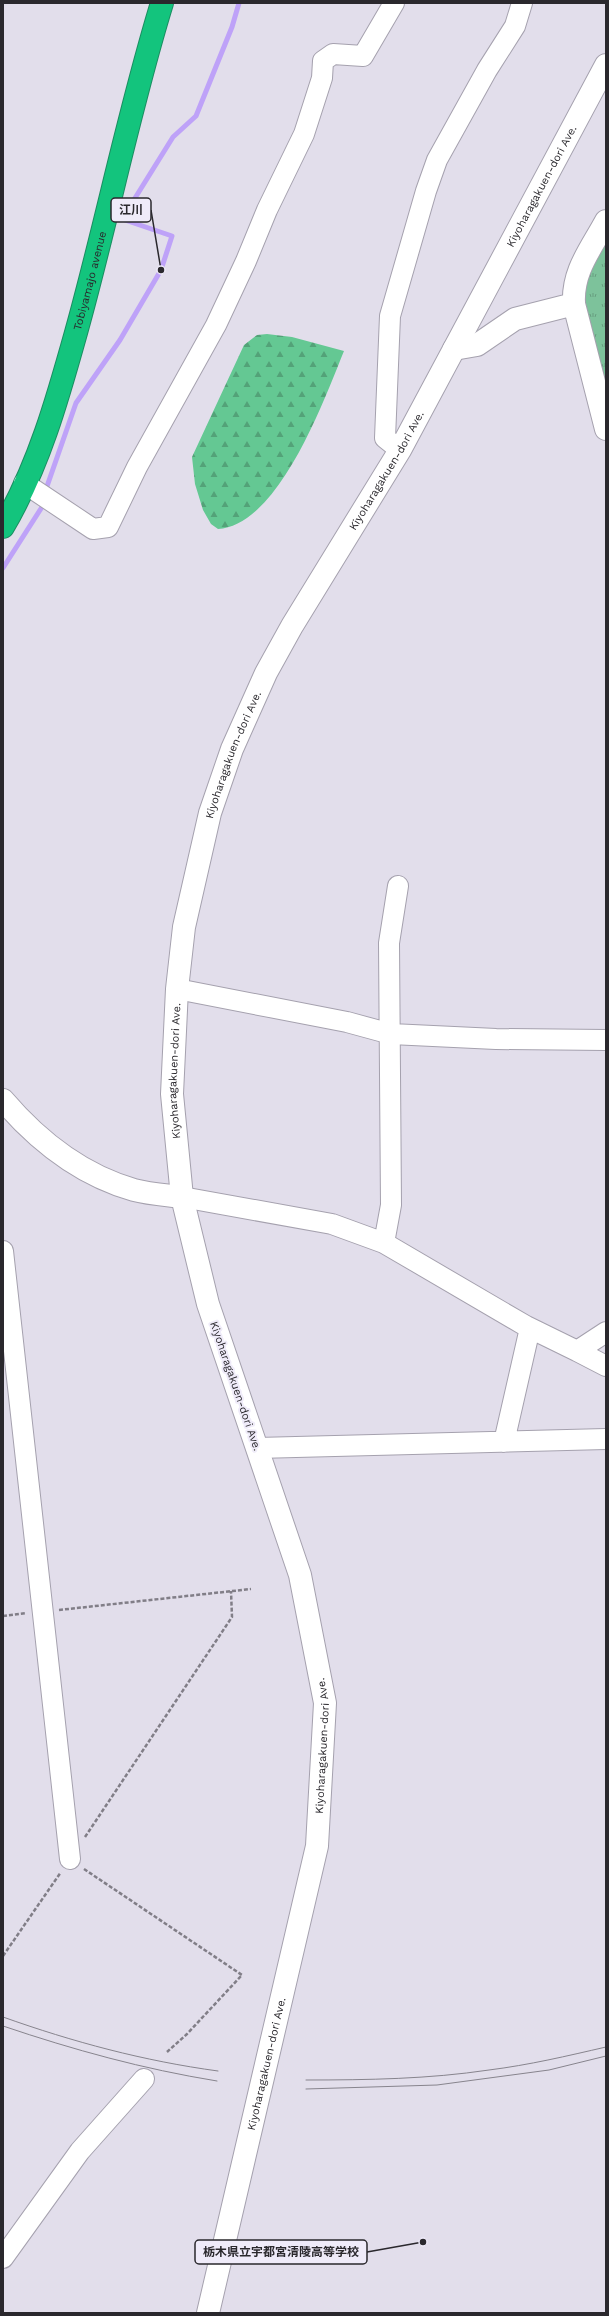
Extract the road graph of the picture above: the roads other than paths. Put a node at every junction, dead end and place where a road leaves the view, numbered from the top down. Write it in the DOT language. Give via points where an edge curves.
graph roads {
  1 [pos="162,3"];
  2 [pos="394,3"];
  3 [pos="522,3"];
  4 [pos="606,66"];
  5 [pos="606,222"];
  6 [pos="574,304"];
  7 [pos="454,349"];
  8 [pos="606,429"];
  9 [pos="400,450"];
  10 [pos="24,483"];
  11 [pos="3,527"];
  12 [pos="398,886"];
  13 [pos="177,989"];
  14 [pos="391,1034"];
  15 [pos="606,1040"];
  16 [pos="3,1100"];
  17 [pos="182,1197"];
  18 [pos="384,1243"];
  19 [pos="3,1257"];
  20 [pos="530,1328"];
  21 [pos="606,1332"];
  22 [pos="577,1351"];
  23 [pos="606,1366"];
  24 [pos="606,1439"];
  25 [pos="504,1442"];
  26 [pos="257,1448"];
  27 [pos="70,1859"];
  28 [pos="144,2079"];
  29 [pos="3,2258"];
  30 [pos="208,2313"];
  1 -- 10 [label="highway, Tobiyamajo avenue" via="69,356 40,448"];
  2 -- 10 [label="street" via="380,31 363,56 333,54 323,62 322,78 304,134 267,210 246,261 216,325 137,467 108,527 93,529"];
  3 -- 9 [label="street" via="515,26 487,70 437,160 390,316 385,438"];
  4 -- 7 [label="street, Kiyoharagakuen-dori Ave."];
  5 -- 6 [label="street" via="578,272 573,288"];
  6 -- 7 [label="street" via="515,319 478,344"];
  6 -- 8 [label="street"];
  7 -- 9 [label="street, Kiyoharagakuen-dori Ave."];
  9 -- 13 [label="street, Kiyoharagakuen-dori Ave." via="266,673 232,749 210,813 196,870 184,927"];
  10 -- 11 [label="highway, Tobiyamajo avenue"];
  12 -- 14 [label="street" via="389,943"];
  13 -- 14 [label="street" via="347,1022"];
  13 -- 17 [label="street, Kiyoharagakuen-dori Ave." via="172,1094"];
  14 -- 15 [label="street" via="496,1039"];
  14 -- 18 [label="street" via="391,1205"];
  16 -- 17 [label="street" via="29,1129 58,1153 95,1175 135,1190"];
  17 -- 18 [label="street" via="332,1224"];
  17 -- 26 [label="street, Kiyoharagakuen-dori Ave." via="208,1304"];
  18 -- 20 [label="street"];
  19 -- 27 [label="street"];
  20 -- 22 [label="street"];
  20 -- 25 [label="street"];
  21 -- 22 [label="street"];
  22 -- 23 [label="street"];
  24 -- 25 [label="street"];
  25 -- 26 [label="street"];
  26 -- 30 [label="street, Kiyoharagakuen-dori Ave." via="300,1575 325,1703 317,1846"];
  28 -- 29 [label="street" via="80,2150"];
}
